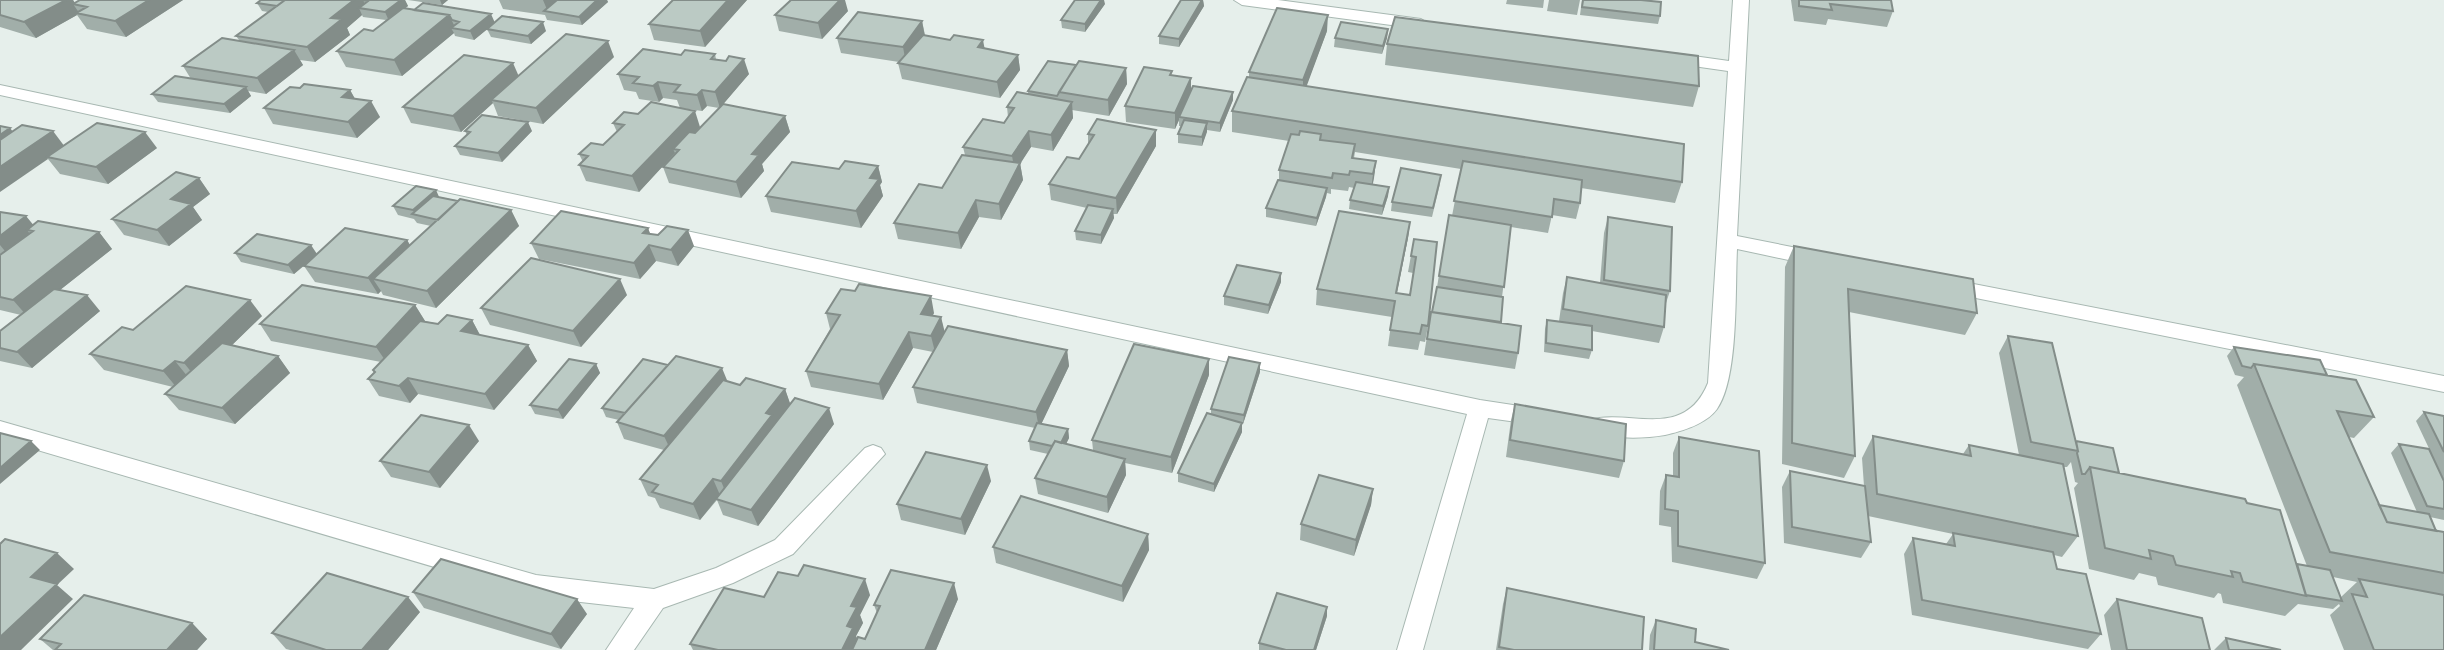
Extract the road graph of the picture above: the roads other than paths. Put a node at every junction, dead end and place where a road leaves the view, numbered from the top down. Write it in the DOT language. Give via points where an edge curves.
graph roads {
  1 [pos="1741,0"];
  2 [pos="1253,1"];
  3 [pos="1437,26"];
  4 [pos="1656,56"];
  5 [pos="1739,67"];
  6 [pos="0,90"];
  7 [pos="1728,241"];
  8 [pos="1838,263"];
  9 [pos="1934,283"];
  10 [pos="2444,384"];
  11 [pos="1480,408"];
  12 [pos="0,430"];
  13 [pos="873,454"];
  14 [pos="654,600"];
  15 [pos="619,650"];
  16 [pos="1410,650"];
  1 -- 5 [label="street"];
  2 -- 3 [label="street"];
  4 -- 5 [label="street"];
  5 -- 7 [label="street"];
  6 -- 11 [label="street"];
  7 -- 8 [label="street"];
  7 -- 11 [label="street" via="1719,383 1707,407 1682,422 1645,429"];
  9 -- 10 [label="street"];
  11 -- 16 [label="street"];
  12 -- 14 [label="street" via="536,586"];
  13 -- 14 [label="street" via="784,547 724,576"];
  14 -- 15 [label="street"];
}
